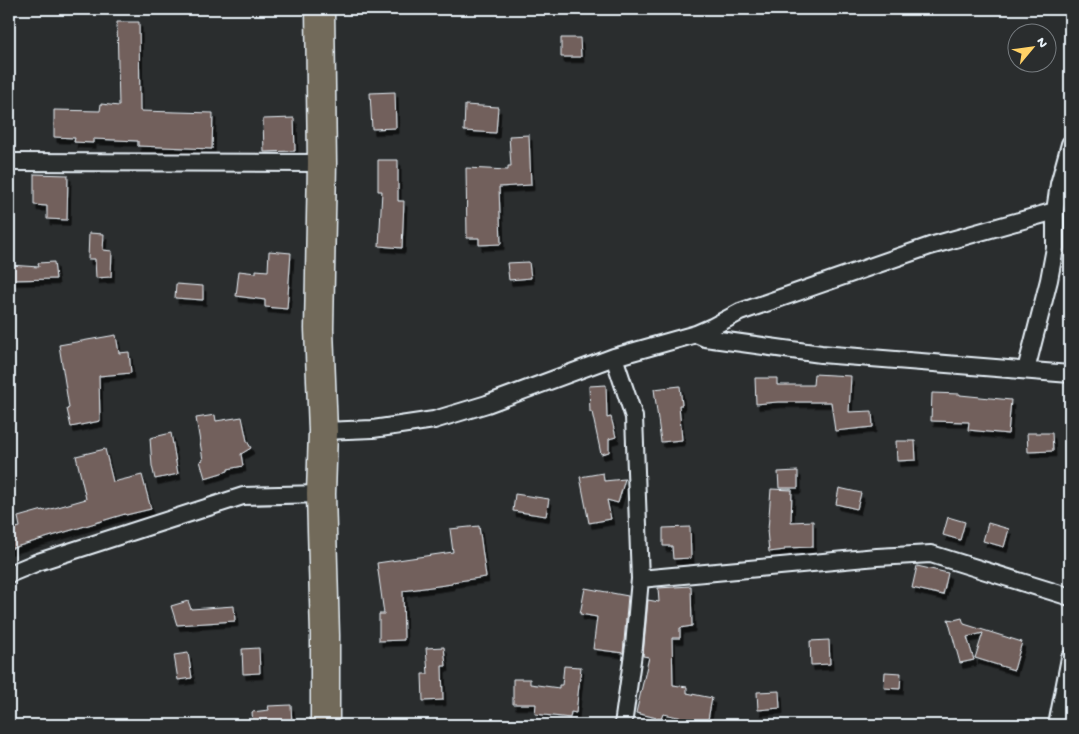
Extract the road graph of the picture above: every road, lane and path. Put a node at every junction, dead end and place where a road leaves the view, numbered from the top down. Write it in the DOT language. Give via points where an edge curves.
graph roads {
  1 [pos="320,9"];
  2 [pos="1070,144"];
  3 [pos="9,162"];
  4 [pos="322,163"];
  5 [pos="1055,211"];
  6 [pos="696,334"];
  7 [pos="614,357"];
  8 [pos="1026,370"];
  9 [pos="1070,374"];
  10 [pos="322,431"];
  11 [pos="321,494"];
  12 [pos="9,574"];
  13 [pos="640,579"];
  14 [pos="1070,597"];
  15 [pos="1070,658"];
  16 [pos="325,725"];
  17 [pos="624,725"];
  18 [pos="1057,725"];
  1 -- 4 [label="highway"];
  2 -- 5 [label="street"];
  3 -- 4 [label="street"];
  4 -- 10 [label="highway" via="319,328"];
  5 -- 6 [label="street" via="930,246 740,312"];
  5 -- 8 [label="street" via="1055,248"];
  6 -- 7 [label="street"];
  6 -- 8 [label="street" via="821,354"];
  7 -- 10 [label="street" via="434,420 373,429"];
  7 -- 13 [label="street" via="634,417"];
  8 -- 9 [label="street"];
  10 -- 11 [label="highway"];
  11 -- 12 [label="street" via="243,496"];
  11 -- 16 [label="highway"];
  13 -- 14 [label="street" via="931,554"];
  13 -- 17 [label="street"];
  15 -- 18 [label="street"];
}
